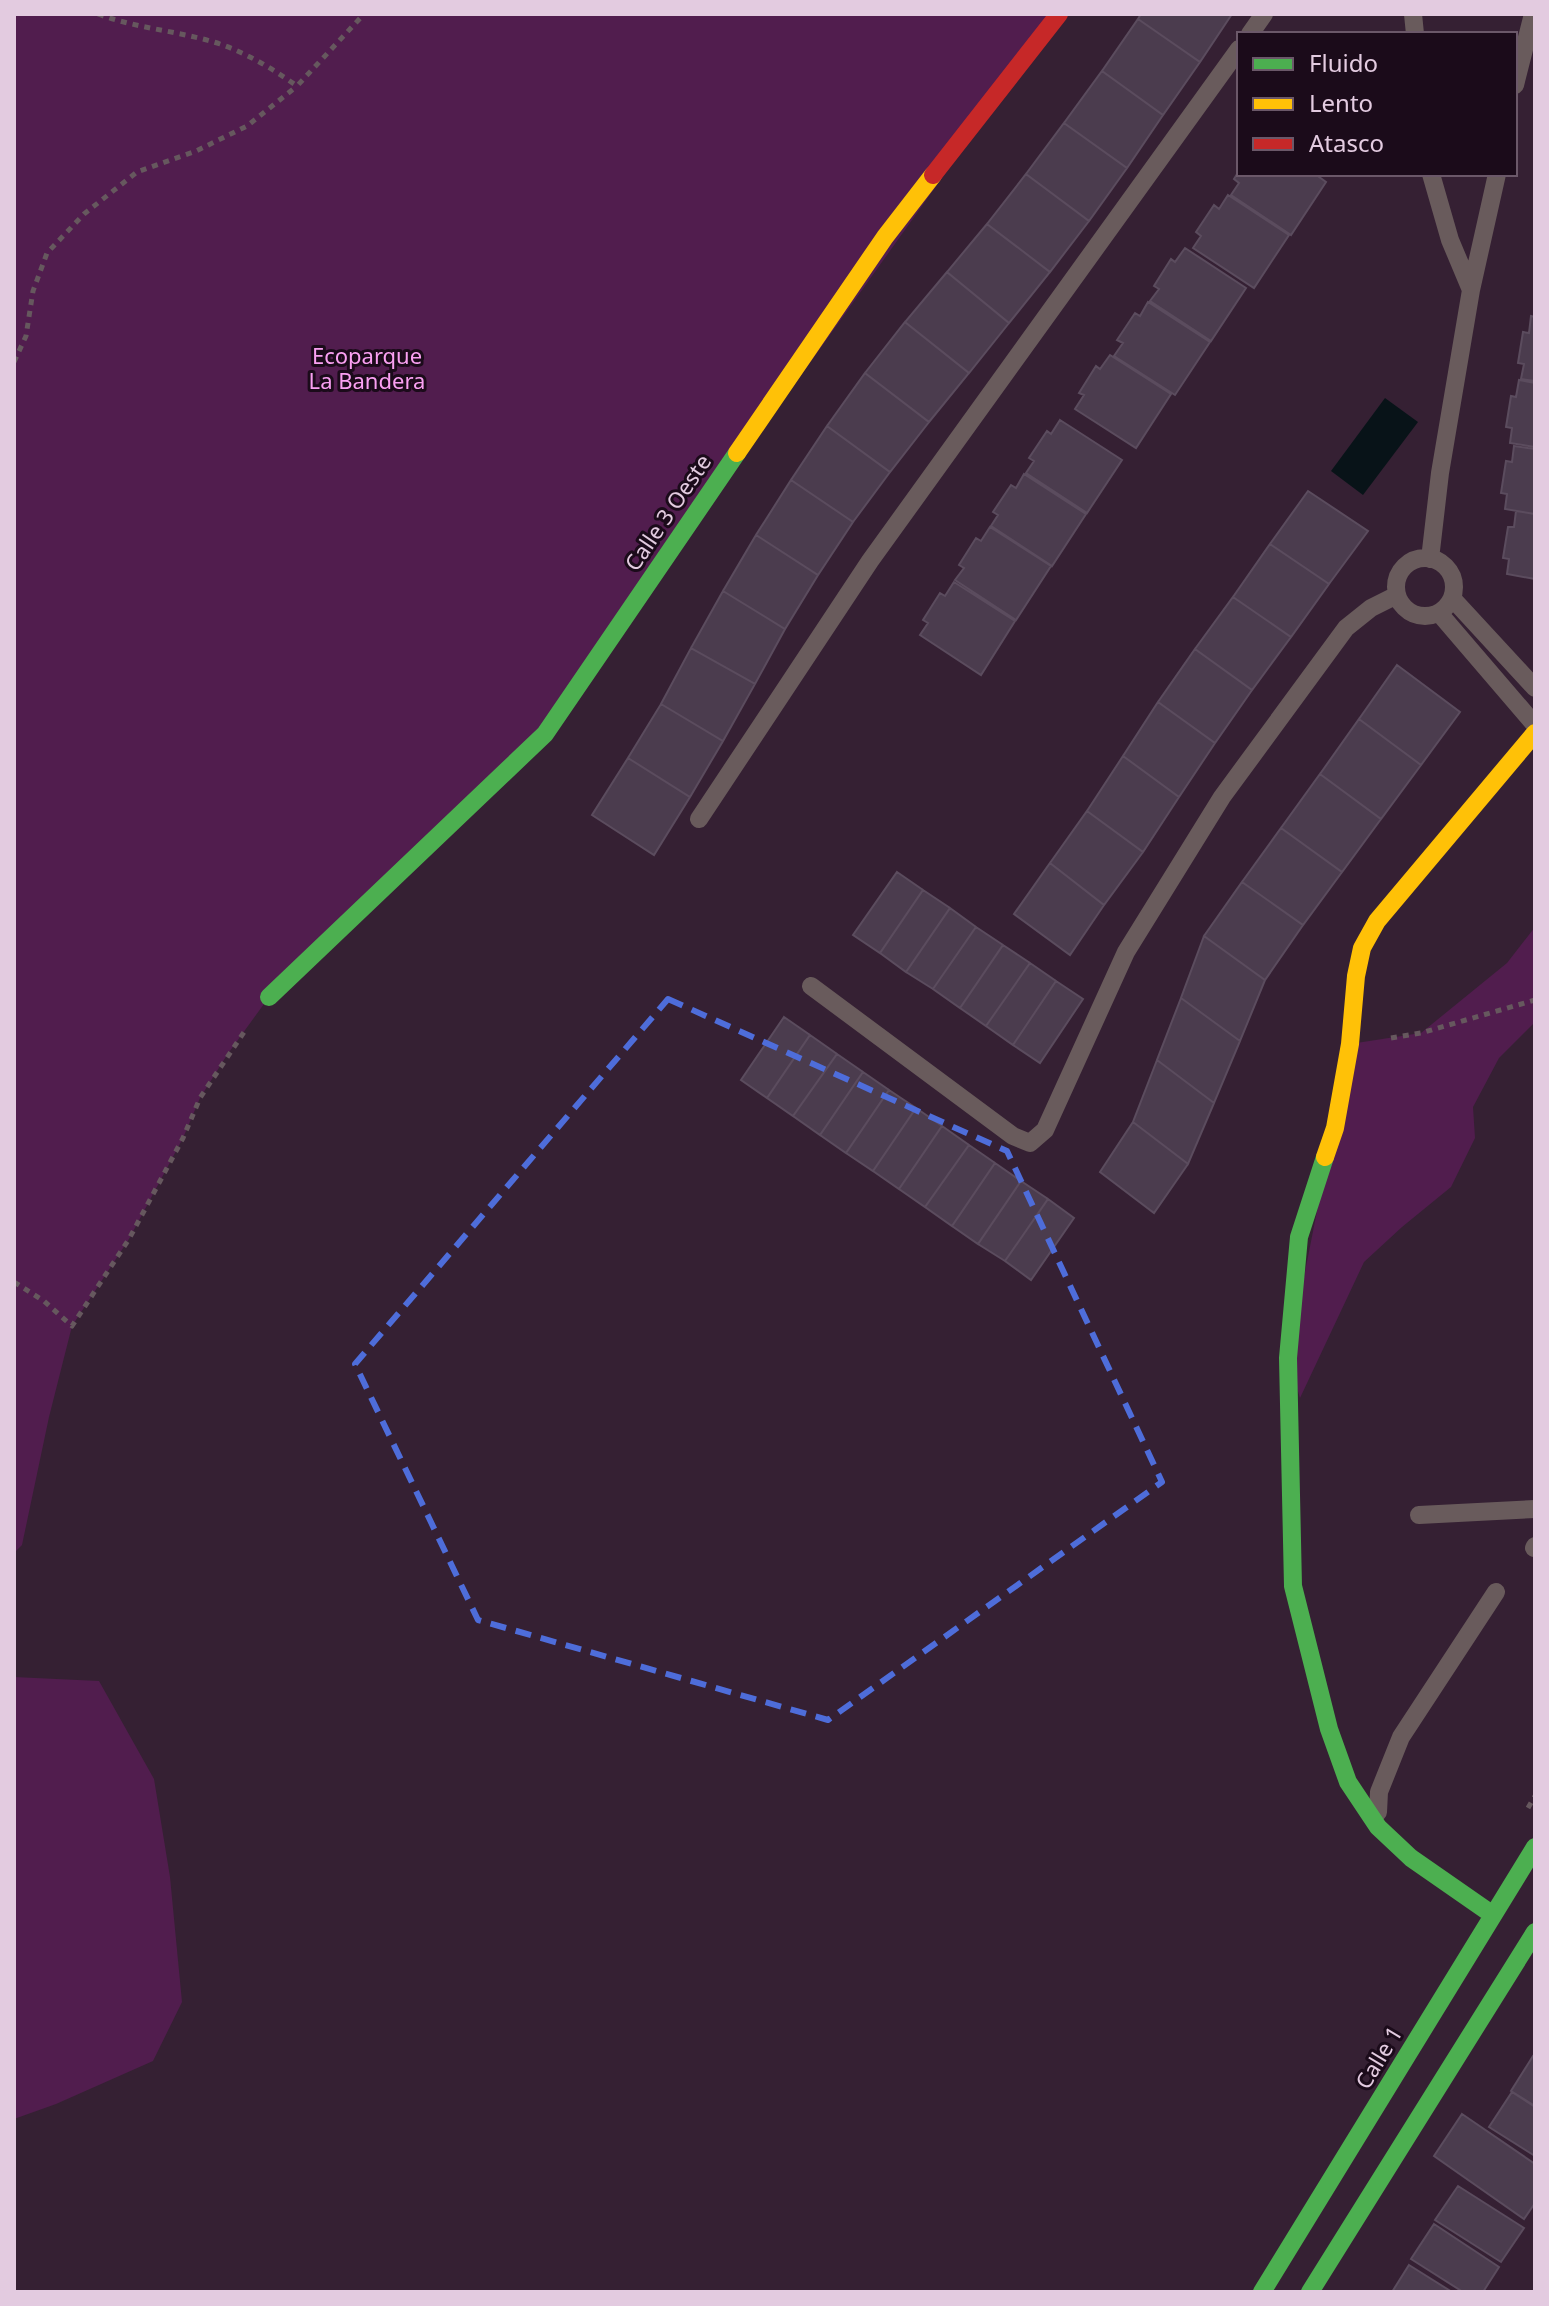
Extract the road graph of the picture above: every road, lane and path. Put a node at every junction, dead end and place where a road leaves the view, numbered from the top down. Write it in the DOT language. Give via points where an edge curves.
graph roads {
  1 [pos="98,14"];
  2 [pos="364,14"];
  3 [pos="1059,14"];
  4 [pos="1264,14"];
  5 [pos="1533,14"];
  6 [pos="1251,32"];
  7 [pos="1237,52"];
  8 [pos="1517,77"];
  9 [pos="297,86"];
  10 [pos="1432,176"];
  11 [pos="1497,176"];
  12 [pos="1471,290"];
  13 [pos="14,362"];
  14 [pos="1430,559"];
  15 [pos="1397,595"];
  16 [pos="1452,598"];
  17 [pos="1439,613"];
  18 [pos="1535,688"];
  19 [pos="1535,725"];
  20 [pos="1535,733"];
  21 [pos="699,819"];
  22 [pos="811,986"];
  23 [pos="269,997"];
  24 [pos="1535,1000"];
  25 [pos="1421,1033"];
  26 [pos="14,1282"];
  27 [pos="1535,1509"];
  28 [pos="1419,1515"];
  29 [pos="1496,1592"];
  30 [pos="1378,1827"];
  31 [pos="1535,1847"];
  32 [pos="1493,1915"];
  33 [pos="1535,1932"];
  34 [pos="1262,2292"];
  35 [pos="1310,2292"];
  1 -- 9 [label="path" via="219,44 265,64"];
  2 -- 9 [label="path"];
  3 -- 23 [label="street, Calle 3 Oeste" via="885,237 545,734"];
  4 -- 6 [label="lane"];
  5 -- 8 [label="lane"];
  7 -- 21 [label="lane" via="870,561"];
  9 -- 13 [label="path" via="247,126 137,172 84,214 47,253"];
  10 -- 12 [label="lane"];
  11 -- 12 [label="lane"];
  12 -- 14 [label="lane"];
  14 -- 15 [label="lane" via="1404,568"];
  14 -- 16 [label="lane" via="1451,573"];
  15 -- 17 [label="lane" via="1414,614"];
  15 -- 22 [label="lane" via="1346,628 1222,797 1126,952 1045,1130 1030,1143 1013,1136"];
  16 -- 17 [label="lane"];
  16 -- 18 [label="lane"];
  17 -- 19 [label="lane"];
  20 -- 30 [label="street" via="1377,921 1362,948 1335,1128 1299,1237 1288,1358 1293,1586 1348,1782"];
  23 -- 26 [label="path" via="200,1098 129,1239 72,1326"];
  24 -- 25 [label="path"];
  27 -- 28 [label="lane"];
  29 -- 30 [label="lane" via="1401,1737 1379,1792"];
  30 -- 32 [label="street" via="1411,1858"];
  31 -- 32 [label="street, Calle 1"];
  32 -- 34 [label="street, Calle 1"];
  33 -- 35 [label="street"];
}
